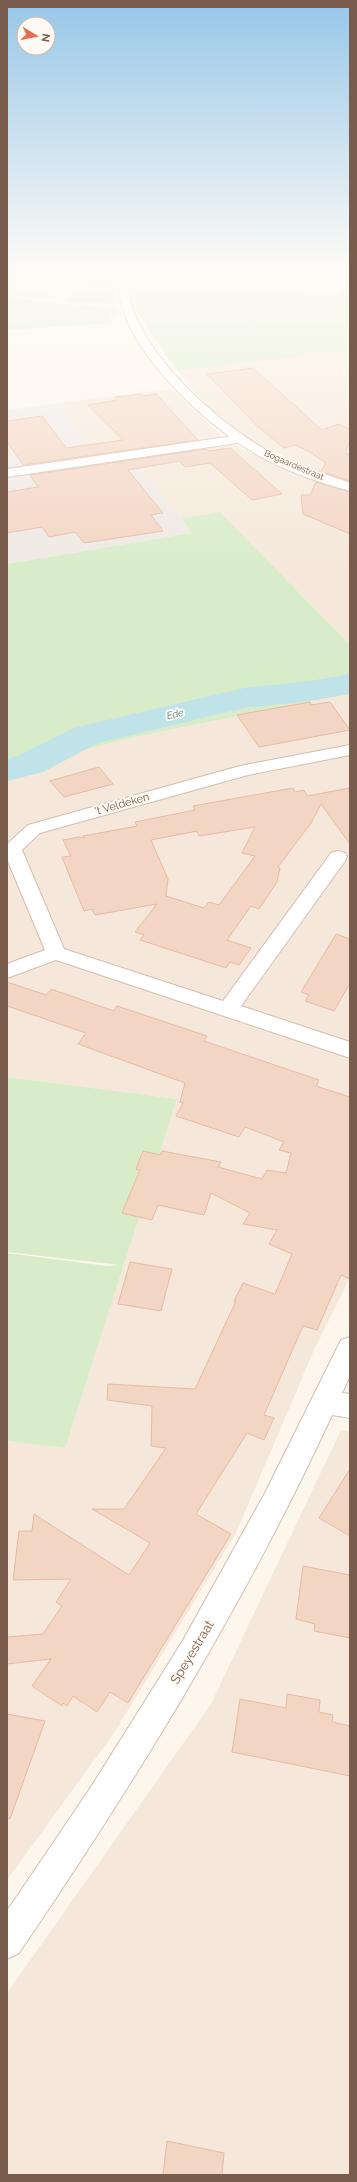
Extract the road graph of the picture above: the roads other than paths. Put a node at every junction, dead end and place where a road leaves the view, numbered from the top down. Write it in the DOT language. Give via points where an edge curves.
graph roads {
  1 [pos="165,368"];
  2 [pos="240,439"];
  3 [pos="7,474"];
  4 [pos="350,487"];
  5 [pos="350,750"];
  6 [pos="338,857"];
  7 [pos="56,954"];
  8 [pos="7,971"];
  9 [pos="227,1010"];
  10 [pos="350,1050"];
  11 [pos="350,1348"];
  12 [pos="338,1404"];
  13 [pos="7,1941"];
  1 -- 2 [label="street, Bogaardestraat" via="216,422"];
  2 -- 3 [label="street"];
  2 -- 4 [label="street, Bogaardestraat" via="271,457"];
  5 -- 7 [label="street, 't Veldeken" via="246,770 34,829 12,849"];
  6 -- 9 [label="street"];
  7 -- 8 [label="street"];
  7 -- 9 [label="street"];
  9 -- 10 [label="street"];
  11 -- 12 [label="street, Speyestraat"];
  12 -- 13 [label="street, Speyestraat" via="213,1618 74,1844"];
}
